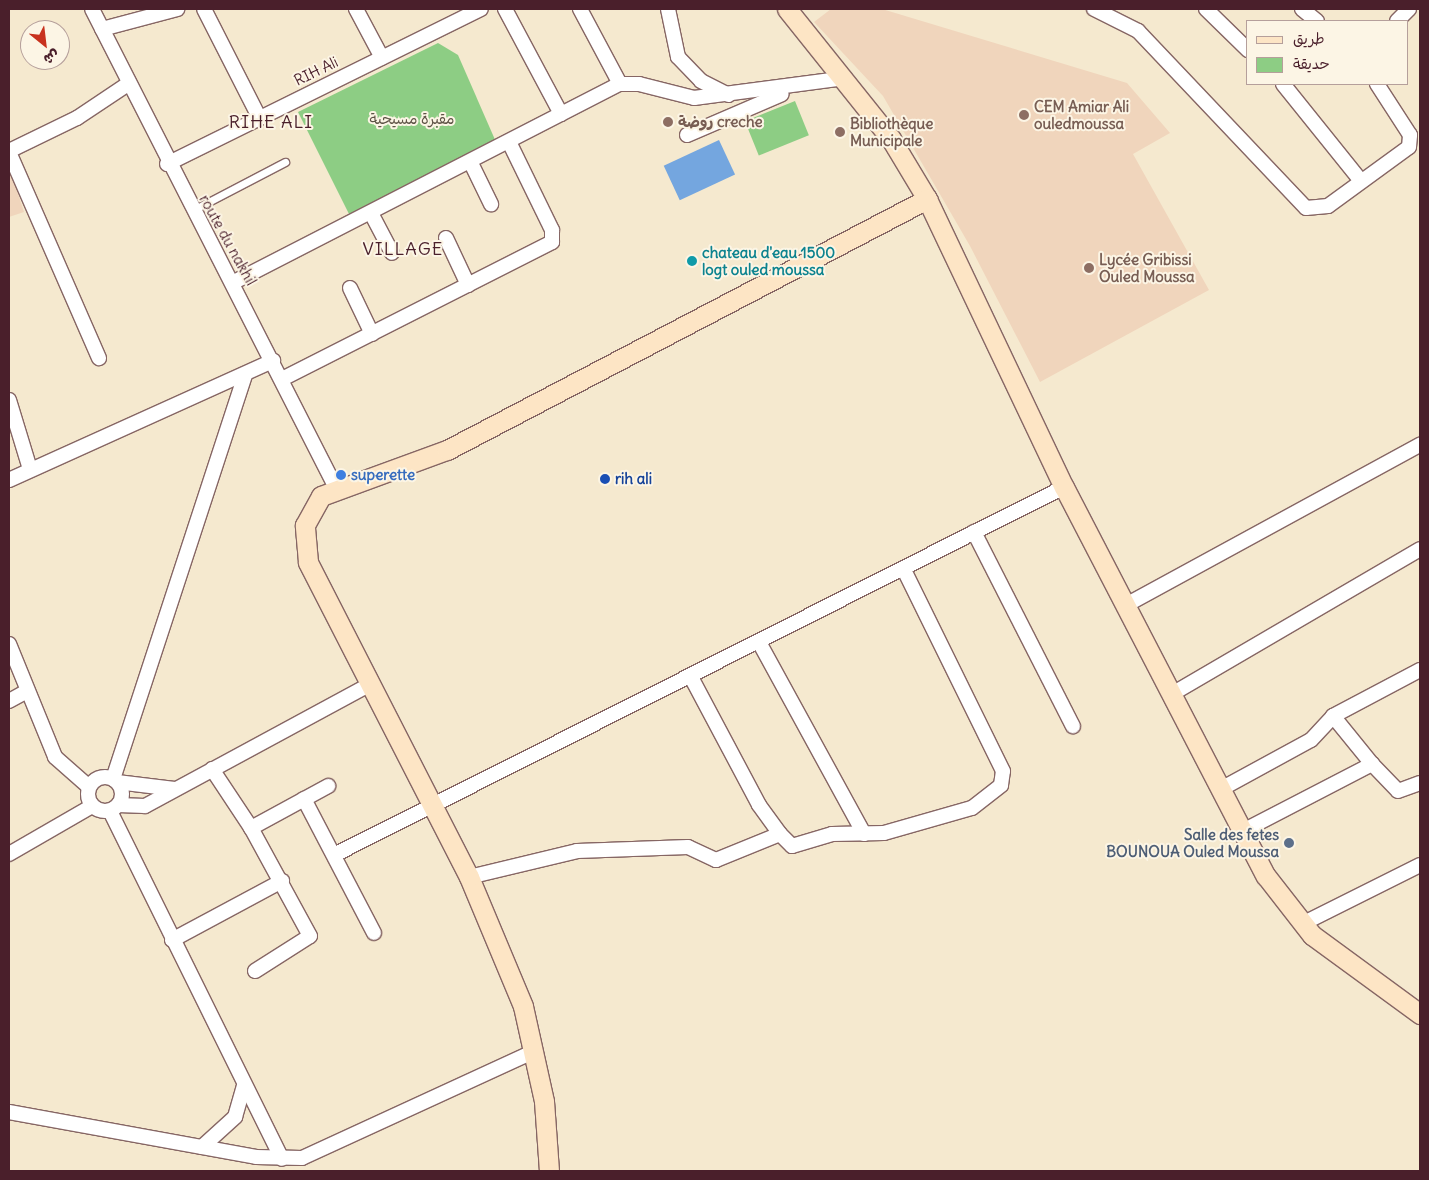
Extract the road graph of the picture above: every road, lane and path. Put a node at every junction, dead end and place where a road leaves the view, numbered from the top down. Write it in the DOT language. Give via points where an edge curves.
graph roads {
  1 [pos="92,9"];
  2 [pos="177,9"];
  3 [pos="204,9"];
  4 [pos="356,9"];
  5 [pos="481,9"];
  6 [pos="505,9"];
  7 [pos="580,9"];
  8 [pos="668,9"];
  9 [pos="787,9"];
  10 [pos="1094,9"];
  11 [pos="1206,9"];
  12 [pos="1302,9"];
  13 [pos="1409,9"];
  14 [pos="1317,20"];
  15 [pos="1397,20"];
  16 [pos="102,28"];
  17 [pos="1246,48"];
  18 [pos="382,58"];
  19 [pos="845,78"];
  20 [pos="128,84"];
  21 [pos="620,84"];
  22 [pos="1284,85"];
  23 [pos="1378,85"];
  24 [pos="791,89"];
  25 [pos="733,96"];
  26 [pos="560,114"];
  27 [pos="259,117"];
  28 [pos="1403,120"];
  29 [pos="1420,132"];
  30 [pos="687,135"];
  31 [pos="510,144"];
  32 [pos="9,152"];
  33 [pos="285,162"];
  34 [pos="471,163"];
  35 [pos="167,164"];
  36 [pos="1361,181"];
  37 [pos="927,199"];
  38 [pos="491,204"];
  39 [pos="193,210"];
  40 [pos="371,212"];
  41 [pos="446,238"];
  42 [pos="392,253"];
  43 [pos="234,282"];
  44 [pos="468,285"];
  45 [pos="350,288"];
  46 [pos="372,334"];
  47 [pos="99,358"];
  48 [pos="273,361"];
  49 [pos="245,376"];
  50 [pos="282,379"];
  51 [pos="9,400"];
  52 [pos="1420,445"];
  53 [pos="30,469"];
  54 [pos="9,480"];
  55 [pos="1064,487"];
  56 [pos="336,488"];
  57 [pos="974,532"];
  58 [pos="1420,548"];
  59 [pos="903,568"];
  60 [pos="1126,605"];
  61 [pos="759,642"];
  62 [pos="9,644"];
  63 [pos="1420,670"];
  64 [pos="691,677"];
  65 [pos="369,685"];
  66 [pos="27,691"];
  67 [pos="1172,694"];
  68 [pos="9,701"];
  69 [pos="1333,716"];
  70 [pos="1073,726"];
  71 [pos="1372,764"];
  72 [pos="212,769"];
  73 [pos="115,780"];
  74 [pos="1420,783"];
  75 [pos="328,786"];
  76 [pos="90,787"];
  77 [pos="175,789"];
  78 [pos="1221,789"];
  79 [pos="304,799"];
  80 [pos="430,804"];
  81 [pos="92,806"];
  82 [pos="114,808"];
  83 [pos="251,828"];
  84 [pos="1241,832"];
  85 [pos="780,834"];
  86 [pos="864,834"];
  87 [pos="9,854"];
  88 [pos="334,855"];
  89 [pos="1420,865"];
  90 [pos="469,878"];
  91 [pos="282,881"];
  92 [pos="1302,924"];
  93 [pos="374,934"];
  94 [pos="172,940"];
  95 [pos="255,971"];
  96 [pos="1420,1014"];
  97 [pos="535,1051"];
  98 [pos="244,1085"];
  99 [pos="9,1112"];
  100 [pos="202,1147"];
  101 [pos="282,1159"];
  102 [pos="549,1171"];
  1 -- 16 [label="street, route du nakhil"];
  2 -- 16 [label="street"];
  3 -- 27 [label="street"];
  4 -- 18 [label="street"];
  5 -- 18 [label="street, RIH Ali"];
  6 -- 26 [label="street"];
  7 -- 21 [label="street"];
  8 -- 25 [label="street" via="678,57 690,73"];
  9 -- 19 [label="street"];
  10 -- 36 [label="street" via="1138,31 1306,208 1328,206"];
  11 -- 17 [label="street"];
  12 -- 14 [label="street"];
  13 -- 15 [label="street"];
  16 -- 20 [label="street, route du nakhil"];
  18 -- 27 [label="street, RIH Ali"];
  19 -- 24 [label="street"];
  19 -- 37 [label="street" via="891,139"];
  20 -- 32 [label="street" via="77,118"];
  20 -- 35 [label="street, route du nakhil"];
  21 -- 25 [label="street" via="639,84 694,98"];
  21 -- 26 [label="street"];
  22 -- 36 [label="street"];
  23 -- 28 [label="street"];
  24 -- 25 [label="street"];
  24 -- 30 [label="street"];
  26 -- 31 [label="street"];
  27 -- 35 [label="street, RIH Ali"];
  28 -- 29 [label="street"];
  28 -- 36 [label="street" via="1410,135 1409,147"];
  31 -- 34 [label="street"];
  31 -- 44 [label="street" via="552,230 552,242"];
  32 -- 47 [label="street"];
  33 -- 39 [label="lane"];
  34 -- 38 [label="street"];
  34 -- 40 [label="street"];
  35 -- 39 [label="street, route du nakhil"];
  37 -- 55 [label="street"];
  37 -- 56 [label="street" via="447,450 394,472"];
  39 -- 43 [label="street, route du nakhil"];
  40 -- 42 [label="street"];
  40 -- 43 [label="street"];
  41 -- 44 [label="street"];
  43 -- 48 [label="street, route du nakhil"];
  44 -- 46 [label="street"];
  45 -- 46 [label="street"];
  46 -- 50 [label="street"];
  48 -- 49 [label="street"];
  48 -- 50 [label="street, route du nakhil"];
  49 -- 53 [label="street"];
  49 -- 73 [label="street"];
  50 -- 56 [label="street, route du nakhil"];
  51 -- 53 [label="street"];
  52 -- 60 [label="street"];
  53 -- 54 [label="street"];
  55 -- 57 [label="street"];
  55 -- 60 [label="street"];
  56 -- 65 [label="street" via="321,496 312,509 305,525 305,550"];
  57 -- 59 [label="street"];
  57 -- 70 [label="street"];
  58 -- 67 [label="street"];
  59 -- 61 [label="street"];
  59 -- 86 [label="street" via="1003,771 1001,785 964,814"];
  60 -- 67 [label="street"];
  61 -- 64 [label="street"];
  61 -- 86 [label="street"];
  62 -- 66 [label="street"];
  63 -- 69 [label="street"];
  64 -- 80 [label="street"];
  64 -- 85 [label="street" via="759,805"];
  65 -- 72 [label="street"];
  65 -- 80 [label="street"];
  66 -- 68 [label="street"];
  66 -- 76 [label="street" via="55,757"];
  67 -- 78 [label="street"];
  69 -- 71 [label="street"];
  69 -- 78 [label="street" via="1311,740"];
  71 -- 74 [label="street" via="1398,792"];
  71 -- 84 [label="street"];
  72 -- 77 [label="street"];
  72 -- 83 [label="street"];
  73 -- 76 [label="street" via="97,779"];
  73 -- 77 [label="street"];
  73 -- 82 [label="street" via="123,796"];
  75 -- 79 [label="street"];
  76 -- 81 [label="street"];
  77 -- 82 [label="street" via="145,806"];
  78 -- 84 [label="street"];
  79 -- 83 [label="street"];
  79 -- 88 [label="street"];
  80 -- 88 [label="street"];
  80 -- 90 [label="street"];
  81 -- 82 [label="street"];
  81 -- 87 [label="street"];
  82 -- 94 [label="street"];
  83 -- 91 [label="street"];
  84 -- 92 [label="street"];
  85 -- 86 [label="street" via="792,846 832,834"];
  85 -- 90 [label="street" via="716,860 688,847 577,851"];
  88 -- 93 [label="street"];
  89 -- 92 [label="street"];
  90 -- 97 [label="street" via="523,1006"];
  91 -- 94 [label="street"];
  91 -- 95 [label="street" via="310,936"];
  92 -- 96 [label="street"];
  94 -- 98 [label="street"];
  97 -- 101 [label="street" via="315,1154"];
  97 -- 102 [label="street"];
  98 -- 100 [label="street" via="235,1116"];
  98 -- 101 [label="street"];
  99 -- 100 [label="street"];
  100 -- 101 [label="street"];
}
